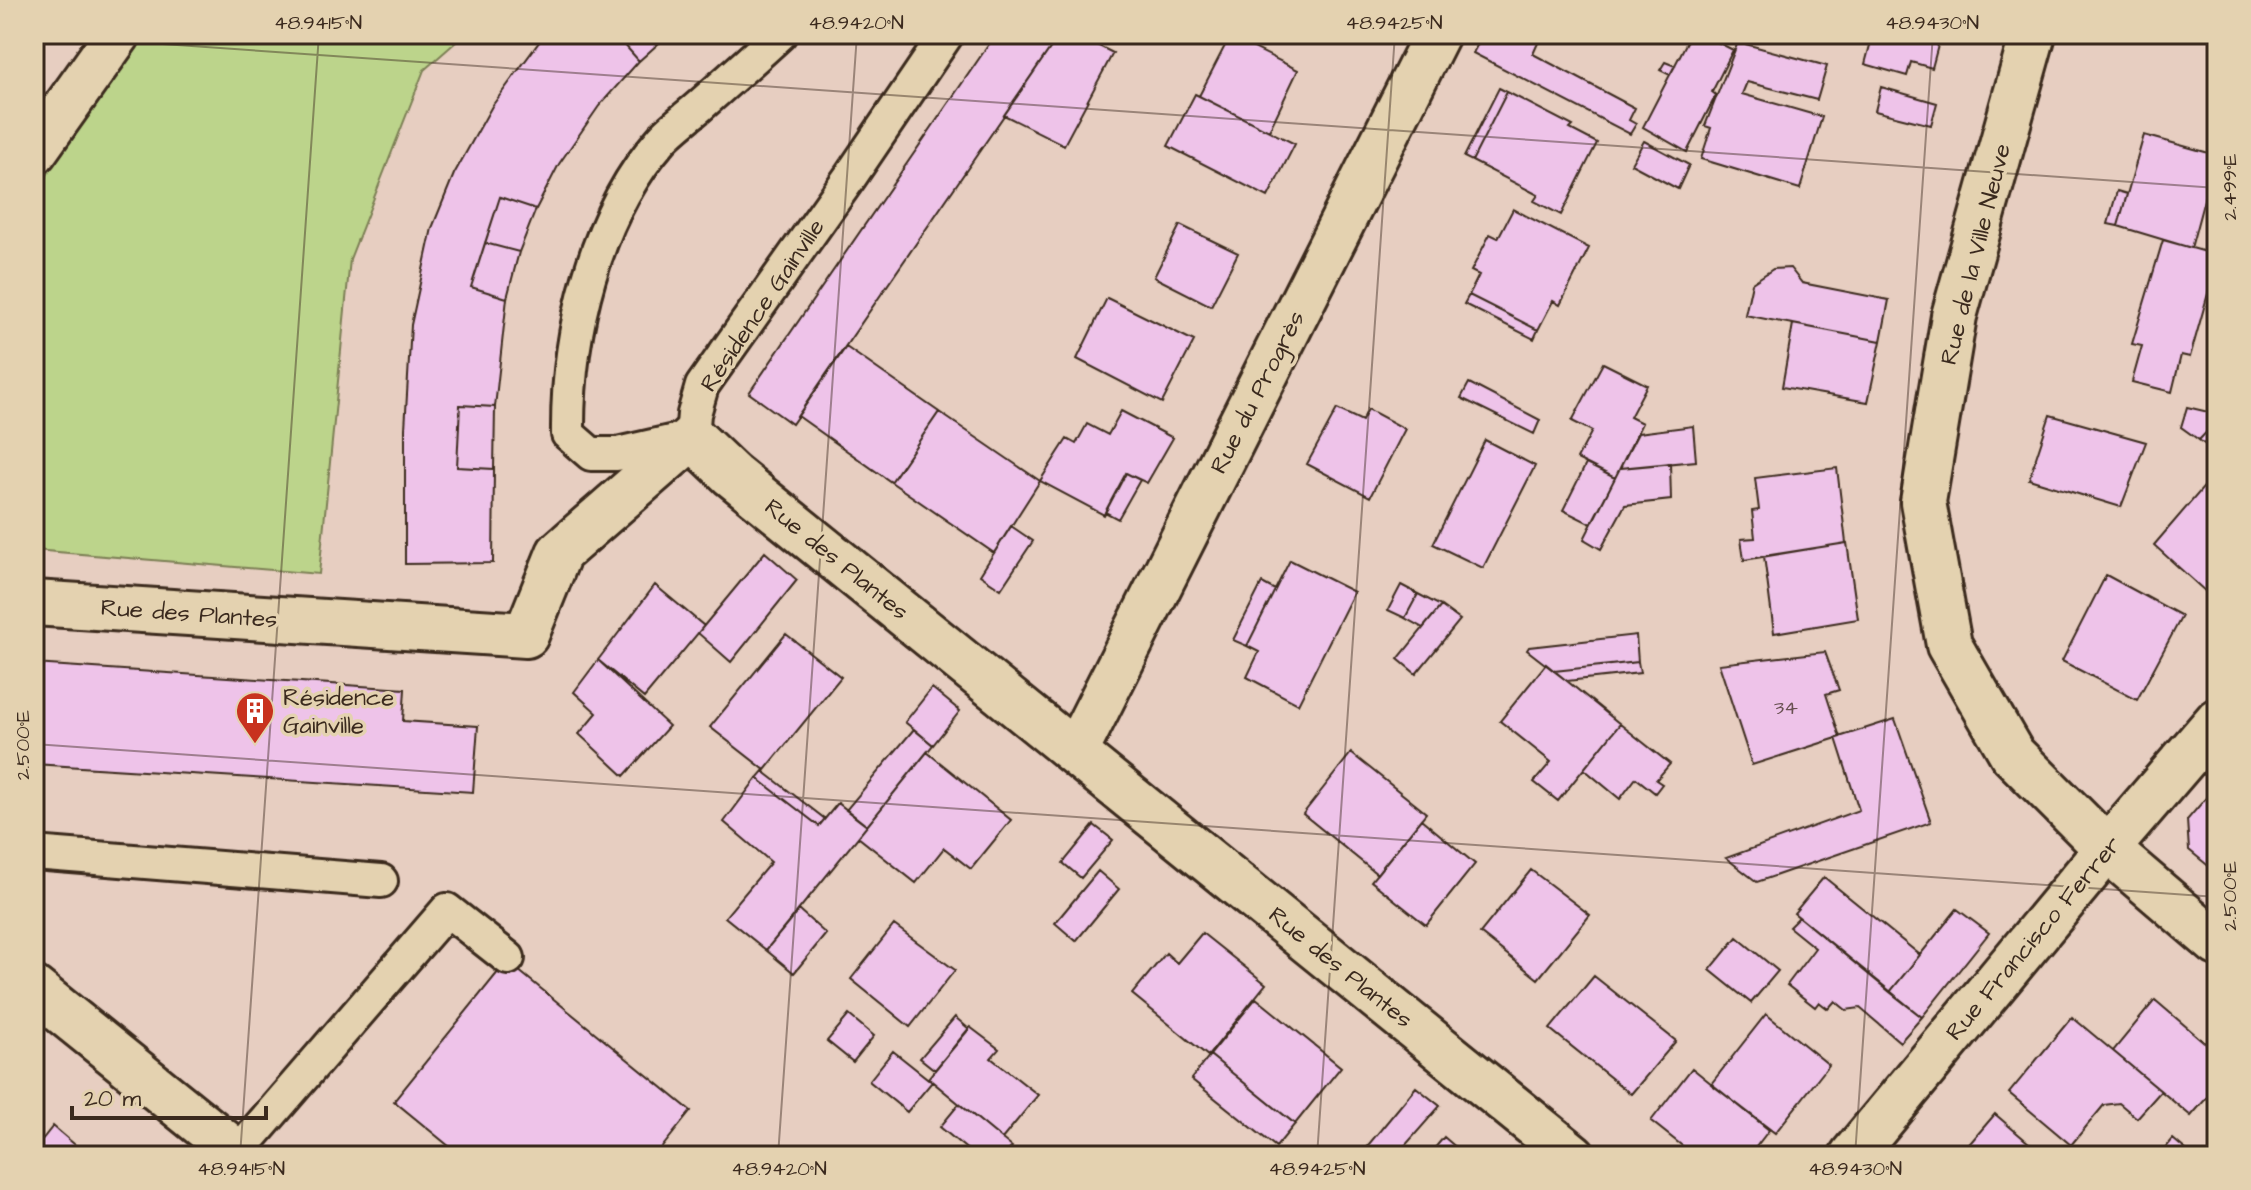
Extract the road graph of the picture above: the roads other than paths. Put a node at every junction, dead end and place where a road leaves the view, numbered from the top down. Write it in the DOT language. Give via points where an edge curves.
graph roads {
  1 [pos="780,34"];
  2 [pos="947,34"];
  3 [pos="1437,34"];
  4 [pos="2033,34"];
  5 [pos="113,36"];
  6 [pos="34,152"];
  7 [pos="692,437"];
  8 [pos="34,603"];
  9 [pos="2217,721"];
  10 [pos="1076,751"];
  11 [pos="2107,849"];
  12 [pos="34,853"];
  13 [pos="381,881"];
  14 [pos="2217,943"];
  15 [pos="508,958"];
  16 [pos="34,989"];
  17 [pos="239,1154"];
  18 [pos="1573,1156"];
  19 [pos="1852,1156"];
  1 -- 7 [label="lane" via="662,140 618,202 576,333 568,434 591,454 627,452"];
  2 -- 7 [label="lane, Résidence Gainville" via="702,386"];
  3 -- 10 [label="street, Rue du Progrès"];
  4 -- 11 [label="street, Rue de la Ville Neuve" via="1954,316 1923,502 1949,645 2012,754"];
  5 -- 6 [label="street"];
  7 -- 8 [label="street, Rue des Plantes" via="559,553 526,635"];
  7 -- 10 [label="street, Rue des Plantes" via="732,475"];
  9 -- 11 [label="street, Rue Francisco Ferrer"];
  10 -- 18 [label="street, Rue des Plantes"];
  11 -- 14 [label="street, Rue de la Ville Neuve"];
  11 -- 19 [label="street, Rue Francisco Ferrer"];
  12 -- 13 [label="lane"];
  15 -- 17 [label="lane" via="447,910"];
  16 -- 17 [label="street"];
}
